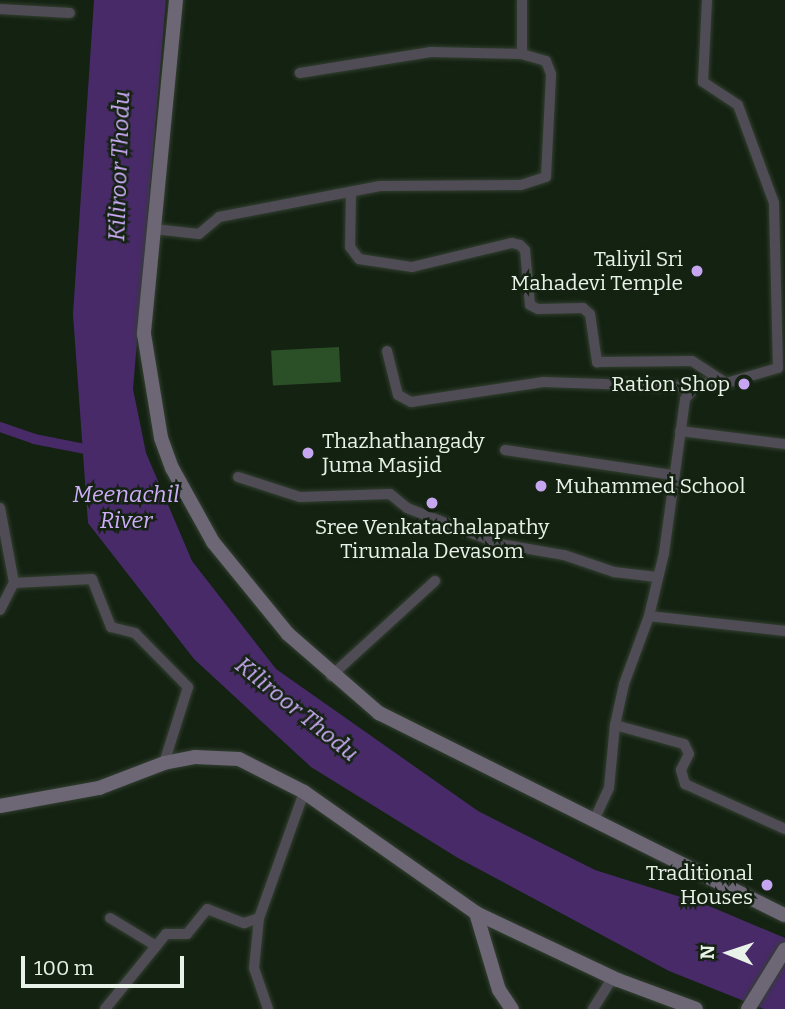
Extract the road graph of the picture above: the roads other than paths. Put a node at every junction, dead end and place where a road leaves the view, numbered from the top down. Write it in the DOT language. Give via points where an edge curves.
graph roads {
  1 [pos="176,0"];
  2 [pos="523,0"];
  3 [pos="708,0"];
  4 [pos="0,9"];
  5 [pos="70,13"];
  6 [pos="522,54"];
  7 [pos="299,73"];
  8 [pos="351,192"];
  9 [pos="154,229"];
  10 [pos="387,351"];
  11 [pos="781,368"];
  12 [pos="726,383"];
  13 [pos="692,387"];
  14 [pos="680,431"];
  15 [pos="785,444"];
  16 [pos="505,450"];
  17 [pos="673,475"];
  18 [pos="238,477"];
  19 [pos="0,508"];
  20 [pos="657,577"];
  21 [pos="435,581"];
  22 [pos="14,583"];
  23 [pos="0,610"];
  24 [pos="649,616"];
  25 [pos="785,631"];
  26 [pos="331,676"];
  27 [pos="615,725"];
  28 [pos="164,763"];
  29 [pos="304,792"];
  30 [pos="0,806"];
  31 [pos="596,818"];
  32 [pos="785,829"];
  33 [pos="476,913"];
  34 [pos="785,915"];
  35 [pos="110,918"];
  36 [pos="259,918"];
  37 [pos="156,946"];
  38 [pos="785,949"];
  39 [pos="613,977"];
  40 [pos="105,1009"];
  41 [pos="268,1009"];
  42 [pos="512,1009"];
  43 [pos="593,1009"];
  44 [pos="696,1009"];
  45 [pos="748,1009"];
  1 -- 9 [label="main road"];
  2 -- 6 [label="street"];
  3 -- 11 [label="street" via="703,82 738,105 774,203"];
  4 -- 5 [label="street"];
  6 -- 7 [label="street" via="432,52"];
  6 -- 8 [label="street" via="546,61 551,74 546,177 521,185 380,186"];
  8 -- 9 [label="street" via="219,218 199,233"];
  8 -- 12 [label="street" via="350,247 359,259 412,267 512,243 525,250 530,305 538,309 583,308 590,314 597,362 692,361"];
  9 -- 26 [label="main road" via="146,360 161,438 172,468 213,542 288,634"];
  10 -- 13 [label="street" via="398,395 411,402 543,382"];
  11 -- 12 [label="street"];
  12 -- 13 [label="street"];
  13 -- 14 [label="street"];
  14 -- 15 [label="street"];
  14 -- 17 [label="street"];
  16 -- 17 [label="street"];
  17 -- 20 [label="street"];
  18 -- 20 [label="street" via="300,497 390,494 407,508 500,544 564,555 614,572"];
  19 -- 22 [label="street"];
  20 -- 24 [label="street"];
  21 -- 26 [label="street"];
  22 -- 23 [label="street"];
  22 -- 28 [label="street" via="92,579 111,627 135,633 188,687"];
  24 -- 25 [label="street"];
  24 -- 27 [label="street"];
  26 -- 31 [label="main road" via="379,713"];
  27 -- 31 [label="street" via="609,788"];
  27 -- 32 [label="street" via="684,744 690,754 681,770 685,784"];
  28 -- 29 [label="main road" via="207,756 239,759"];
  28 -- 30 [label="main road" via="99,788"];
  29 -- 33 [label="main road"];
  29 -- 36 [label="street"];
  31 -- 34 [label="main road"];
  33 -- 39 [label="main road"];
  33 -- 42 [label="main road" via="499,990"];
  35 -- 37 [label="street"];
  36 -- 37 [label="street" via="244,923 207,909 187,934 166,934"];
  36 -- 41 [label="street" via="254,968"];
  37 -- 40 [label="street"];
  38 -- 45 [label="main road"];
  39 -- 43 [label="street"];
  39 -- 44 [label="main road"];
}
